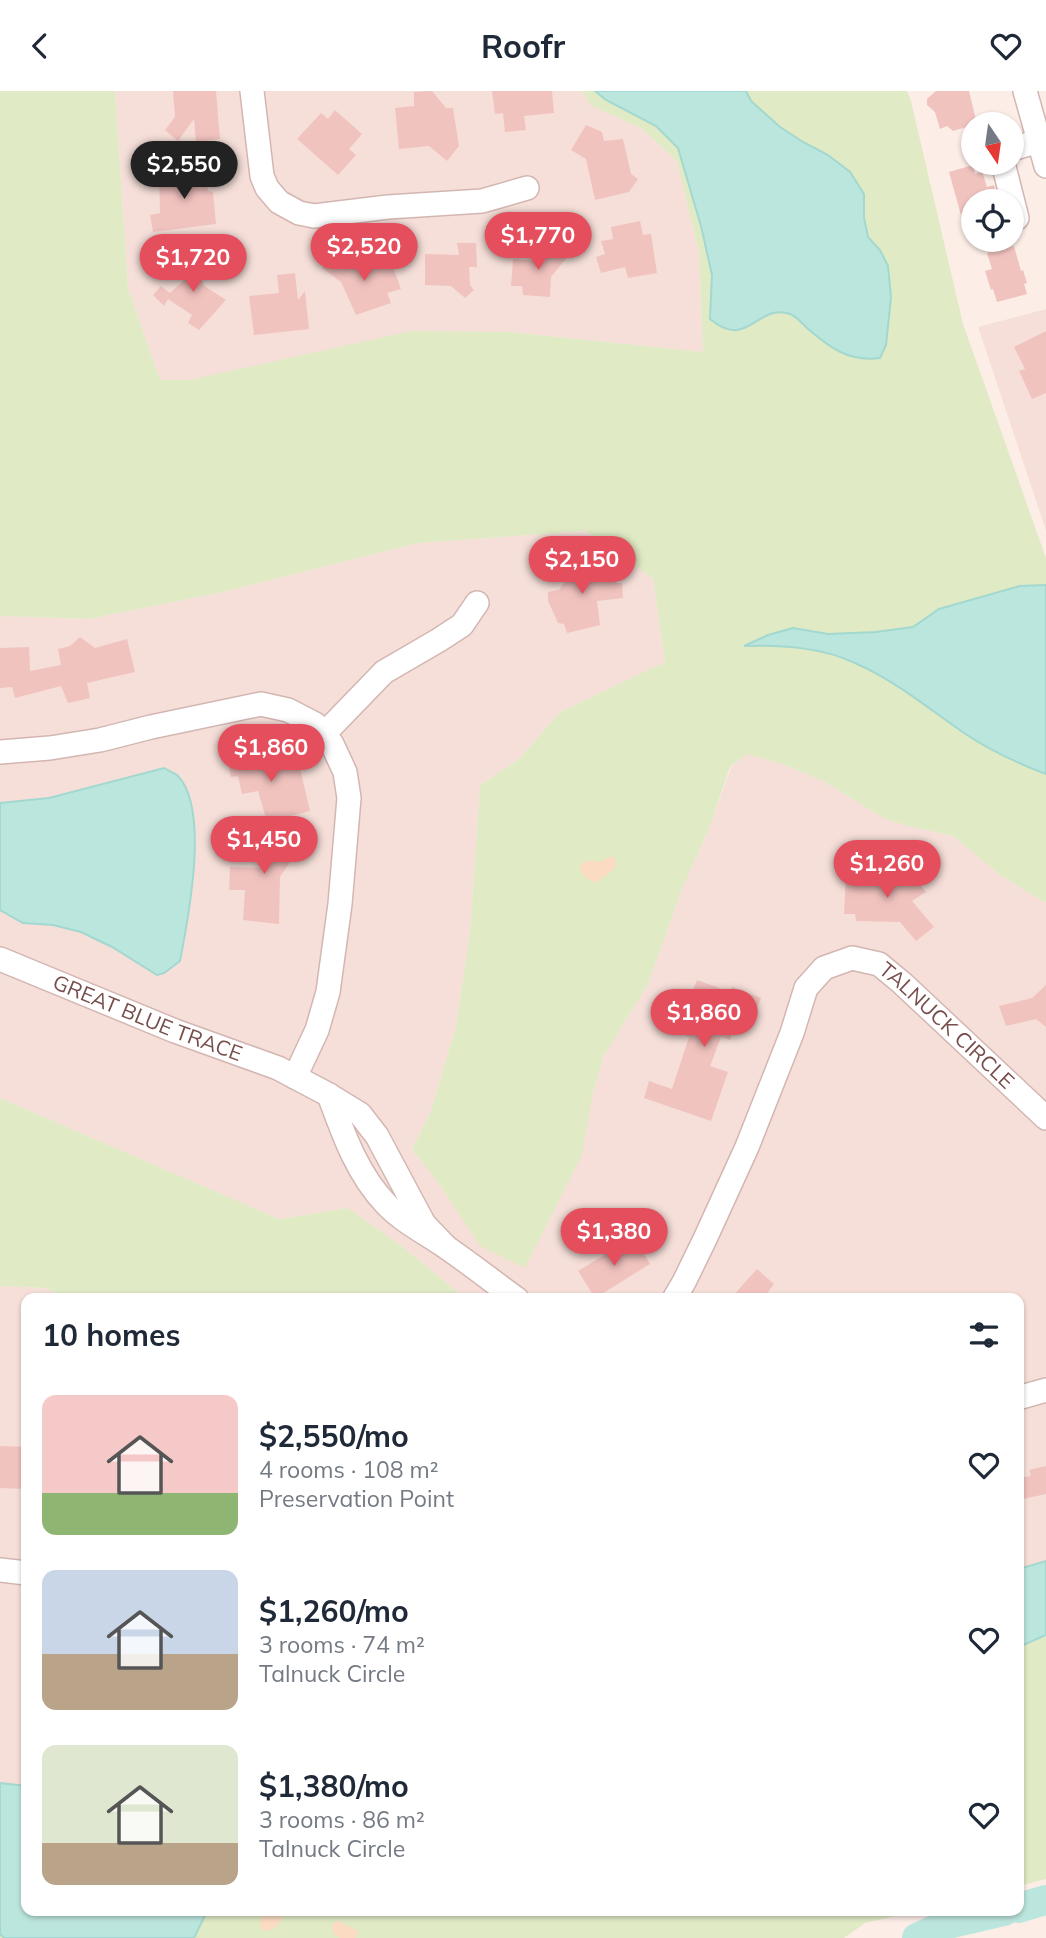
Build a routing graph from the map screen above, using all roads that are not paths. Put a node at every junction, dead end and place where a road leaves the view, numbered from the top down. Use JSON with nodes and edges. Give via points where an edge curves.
{"nodes":[{"id":1,"x":252,"y":91,"type":"edge"},
{"id":2,"x":1025,"y":91,"type":"edge"},
{"id":3,"x":1039,"y":141,"type":"junction"},
{"id":4,"x":1024,"y":145,"type":"edge"},
{"id":5,"x":1046,"y":166,"type":"edge"},
{"id":6,"x":527,"y":188,"type":"dead end"},
{"id":7,"x":477,"y":603,"type":"dead end"},
{"id":8,"x":324,"y":734,"type":"junction"},
{"id":9,"x":0,"y":752,"type":"edge"},
{"id":10,"x":0,"y":959,"type":"edge"},
{"id":11,"x":295,"y":1077,"type":"junction"},
{"id":12,"x":1046,"y":1118,"type":"edge"},
{"id":13,"x":509,"y":1293,"type":"edge"},
{"id":14,"x":678,"y":1293,"type":"edge"},
{"id":15,"x":1046,"y":1390,"type":"edge"},
{"id":16,"x":1024,"y":1396,"type":"edge"},
{"id":17,"x":0,"y":1570,"type":"edge"},
{"id":18,"x":21,"y":1572,"type":"edge"}],
"edges":[{"from":1,"to":6,"type":"street","via":[[262,176],[279,202],[299,213],[314,216],[482,201]]},
{"from":2,"to":3,"type":"street"},
{"from":3,"to":4,"type":"street"},
{"from":3,"to":5,"type":"street"},
{"from":7,"to":8,"type":"street","via":[[462,625],[384,672]]},
{"from":8,"to":9,"type":"street","via":[[288,710],[261,704],[100,740]]},
{"from":8,"to":11,"type":"street","via":[[345,772],[349,798],[328,992]]},
{"from":10,"to":11,"type":"street","name":"GREAT BLUE TRACE"},
{"from":11,"to":13,"type":"street","name":"GREAT BLUE TRACE","via":[[360,1114],[377,1136],[424,1223],[445,1246]]},
{"from":12,"to":14,"type":"street","name":"TALNUCK CIRCLE","via":[[878,964],[852,958],[824,968],[806,988],[747,1147]]},
{"from":15,"to":16,"type":"street"},
{"from":17,"to":18,"type":"street"}]}
